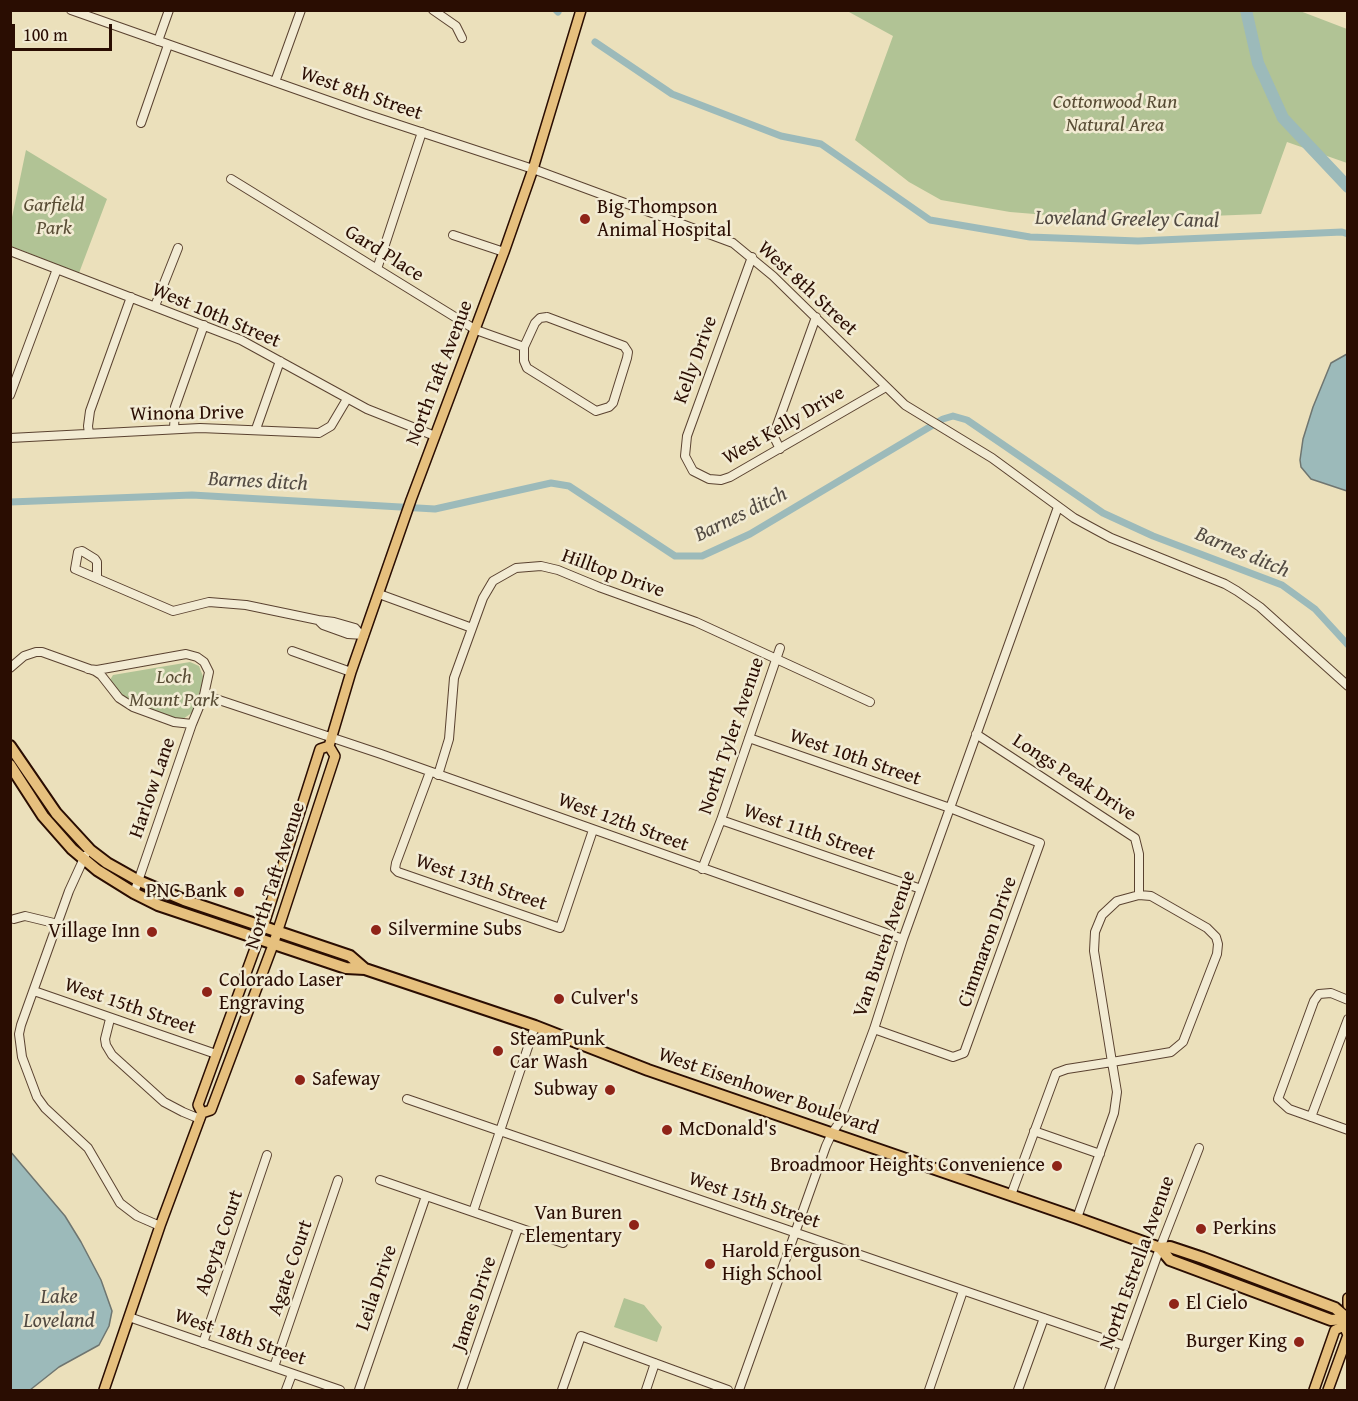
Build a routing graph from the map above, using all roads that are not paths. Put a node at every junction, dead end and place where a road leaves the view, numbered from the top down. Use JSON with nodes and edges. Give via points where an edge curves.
{"nodes":[{"id":1,"x":71,"y":10,"type":"edge"},
{"id":2,"x":169,"y":10,"type":"edge"},
{"id":3,"x":301,"y":10,"type":"edge"},
{"id":4,"x":433,"y":10,"type":"edge"},
{"id":5,"x":581,"y":10,"type":"edge"},
{"id":6,"x":462,"y":38,"type":"dead end"},
{"id":7,"x":158,"y":41,"type":"junction"},
{"id":8,"x":168,"y":45,"type":"junction"},
{"id":9,"x":275,"y":82,"type":"junction"},
{"id":10,"x":141,"y":123,"type":"dead end"},
{"id":11,"x":422,"y":132,"type":"junction"},
{"id":12,"x":533,"y":169,"type":"junction"},
{"id":13,"x":231,"y":179,"type":"dead end"},
{"id":14,"x":453,"y":235,"type":"dead end"},
{"id":15,"x":178,"y":248,"type":"dead end"},
{"id":16,"x":10,"y":251,"type":"edge"},
{"id":17,"x":504,"y":252,"type":"junction"},
{"id":18,"x":752,"y":257,"type":"junction"},
{"id":19,"x":377,"y":268,"type":"junction"},
{"id":20,"x":57,"y":269,"type":"junction"},
{"id":21,"x":131,"y":297,"type":"junction"},
{"id":22,"x":154,"y":306,"type":"junction"},
{"id":23,"x":816,"y":317,"type":"junction"},
{"id":24,"x":204,"y":325,"type":"junction"},
{"id":25,"x":476,"y":330,"type":"junction"},
{"id":26,"x":524,"y":347,"type":"junction"},
{"id":27,"x":280,"y":361,"type":"junction"},
{"id":28,"x":886,"y":387,"type":"junction"},
{"id":29,"x":10,"y":395,"type":"edge"},
{"id":30,"x":347,"y":399,"type":"junction"},
{"id":31,"x":174,"y":429,"type":"junction"},
{"id":32,"x":256,"y":429,"type":"junction"},
{"id":33,"x":89,"y":434,"type":"junction"},
{"id":34,"x":435,"y":436,"type":"junction"},
{"id":35,"x":10,"y":438,"type":"edge"},
{"id":36,"x":780,"y":449,"type":"junction"},
{"id":37,"x":696,"y":473,"type":"joint"},
{"id":38,"x":1058,"y":507,"type":"junction"},
{"id":39,"x":97,"y":578,"type":"dead end"},
{"id":40,"x":379,"y":594,"type":"junction"},
{"id":41,"x":472,"y":628,"type":"junction"},
{"id":42,"x":362,"y":635,"type":"junction"},
{"id":43,"x":780,"y":648,"type":"dead end"},
{"id":44,"x":292,"y":651,"type":"dead end"},
{"id":45,"x":776,"y":659,"type":"junction"},
{"id":46,"x":10,"y":668,"type":"edge"},
{"id":47,"x":88,"y":669,"type":"junction"},
{"id":48,"x":351,"y":672,"type":"junction"},
{"id":49,"x":1347,"y":686,"type":"edge"},
{"id":50,"x":204,"y":695,"type":"junction"},
{"id":51,"x":870,"y":702,"type":"dead end"},
{"id":52,"x":192,"y":724,"type":"junction"},
{"id":53,"x":976,"y":734,"type":"junction"},
{"id":54,"x":749,"y":738,"type":"junction"},
{"id":55,"x":331,"y":742,"type":"junction"},
{"id":56,"x":10,"y":746,"type":"edge"},
{"id":57,"x":10,"y":765,"type":"edge"},
{"id":58,"x":434,"y":773,"type":"junction"},
{"id":59,"x":950,"y":808,"type":"junction"},
{"id":60,"x":721,"y":820,"type":"junction"},
{"id":61,"x":593,"y":830,"type":"junction"},
{"id":62,"x":408,"y":832,"type":"joint"},
{"id":63,"x":86,"y":854,"type":"junction"},
{"id":64,"x":702,"y":869,"type":"junction"},
{"id":65,"x":139,"y":881,"type":"junction"},
{"id":66,"x":921,"y":888,"type":"junction"},
{"id":67,"x":134,"y":893,"type":"junction"},
{"id":68,"x":1139,"y":895,"type":"junction"},
{"id":69,"x":14,"y":919,"type":"dead end"},
{"id":70,"x":58,"y":924,"type":"junction"},
{"id":71,"x":262,"y":926,"type":"junction"},
{"id":72,"x":277,"y":931,"type":"junction"},
{"id":73,"x":257,"y":939,"type":"junction"},
{"id":74,"x":903,"y":939,"type":"junction"},
{"id":75,"x":273,"y":945,"type":"junction"},
{"id":76,"x":365,"y":969,"type":"junction"},
{"id":77,"x":34,"y":991,"type":"junction"},
{"id":78,"x":1347,"y":1000,"type":"edge"},
{"id":79,"x":110,"y":1019,"type":"junction"},
{"id":80,"x":1347,"y":1019,"type":"edge"},
{"id":81,"x":535,"y":1026,"type":"junction"},
{"id":82,"x":874,"y":1029,"type":"junction"},
{"id":83,"x":216,"y":1054,"type":"junction"},
{"id":84,"x":1112,"y":1062,"type":"junction"},
{"id":85,"x":407,"y":1099,"type":"dead end"},
{"id":86,"x":201,"y":1116,"type":"junction"},
{"id":87,"x":1311,"y":1117,"type":"junction"},
{"id":88,"x":1347,"y":1130,"type":"edge"},
{"id":89,"x":500,"y":1131,"type":"junction"},
{"id":90,"x":1034,"y":1131,"type":"junction"},
{"id":91,"x":832,"y":1133,"type":"junction"},
{"id":92,"x":1199,"y":1148,"type":"dead end"},
{"id":93,"x":1100,"y":1154,"type":"junction"},
{"id":94,"x":267,"y":1155,"type":"dead end"},
{"id":95,"x":338,"y":1180,"type":"dead end"},
{"id":96,"x":380,"y":1180,"type":"dead end"},
{"id":97,"x":1011,"y":1195,"type":"junction"},
{"id":98,"x":426,"y":1196,"type":"junction"},
{"id":99,"x":473,"y":1212,"type":"junction"},
{"id":100,"x":1077,"y":1218,"type":"junction"},
{"id":101,"x":160,"y":1226,"type":"junction"},
{"id":102,"x":518,"y":1228,"type":"junction"},
{"id":103,"x":795,"y":1233,"type":"junction"},
{"id":104,"x":563,"y":1243,"type":"dead end"},
{"id":105,"x":1160,"y":1248,"type":"junction"},
{"id":106,"x":963,"y":1291,"type":"junction"},
{"id":107,"x":1347,"y":1298,"type":"edge"},
{"id":108,"x":1347,"y":1305,"type":"edge"},
{"id":109,"x":129,"y":1317,"type":"junction"},
{"id":110,"x":1044,"y":1318,"type":"junction"},
{"id":111,"x":1346,"y":1320,"type":"edge"},
{"id":112,"x":203,"y":1342,"type":"junction"},
{"id":113,"x":1125,"y":1346,"type":"junction"},
{"id":114,"x":655,"y":1364,"type":"junction"},
{"id":115,"x":274,"y":1367,"type":"junction"},
{"id":116,"x":292,"y":1374,"type":"junction"},
{"id":117,"x":104,"y":1390,"type":"edge"},
{"id":118,"x":286,"y":1390,"type":"edge"},
{"id":119,"x":340,"y":1390,"type":"edge"},
{"id":120,"x":359,"y":1390,"type":"edge"},
{"id":121,"x":462,"y":1390,"type":"edge"},
{"id":122,"x":562,"y":1390,"type":"edge"},
{"id":123,"x":646,"y":1390,"type":"edge"},
{"id":124,"x":728,"y":1390,"type":"edge"},
{"id":125,"x":739,"y":1390,"type":"edge"},
{"id":126,"x":929,"y":1390,"type":"edge"},
{"id":127,"x":1018,"y":1390,"type":"edge"},
{"id":128,"x":1109,"y":1390,"type":"edge"},
{"id":129,"x":1314,"y":1390,"type":"edge"},
{"id":130,"x":1328,"y":1390,"type":"edge"}],
"edges":[{"from":1,"to":7,"type":"street","name":"West 8th Street"},
{"from":2,"to":7,"type":"street"},
{"from":3,"to":9,"type":"street"},
{"from":4,"to":6,"type":"street","via":[[456,26]]},
{"from":5,"to":12,"type":"main road","name":"North Taft Avenue"},
{"from":7,"to":8,"type":"street","name":"West 8th Street"},
{"from":8,"to":9,"type":"street","name":"West 8th Street"},
{"from":8,"to":10,"type":"street"},
{"from":9,"to":11,"type":"street","name":"West 8th Street"},
{"from":11,"to":12,"type":"street","name":"West 8th Street"},
{"from":11,"to":19,"type":"street"},
{"from":12,"to":17,"type":"main road","name":"North Taft Avenue"},
{"from":12,"to":18,"type":"street","name":"West 8th Street","via":[[726,241]]},
{"from":13,"to":19,"type":"street","name":"Gard Place"},
{"from":14,"to":17,"type":"street"},
{"from":15,"to":22,"type":"street"},
{"from":16,"to":20,"type":"street","name":"West 10th Street"},
{"from":17,"to":25,"type":"main road","name":"North Taft Avenue"},
{"from":18,"to":23,"type":"street","name":"West 8th Street"},
{"from":18,"to":37,"type":"street","name":"Kelly Drive","via":[[687,436],[685,456]]},
{"from":19,"to":25,"type":"street","name":"Gard Place"},
{"from":20,"to":21,"type":"street","name":"West 10th Street"},
{"from":20,"to":29,"type":"street"},
{"from":21,"to":22,"type":"street","name":"West 10th Street"},
{"from":21,"to":33,"type":"street","via":[[90,411]]},
{"from":22,"to":24,"type":"street","name":"West 10th Street"},
{"from":23,"to":28,"type":"street","name":"West 8th Street"},
{"from":23,"to":36,"type":"street","via":[[775,431]]},
{"from":24,"to":27,"type":"street","name":"West 10th Street"},
{"from":24,"to":31,"type":"street","via":[[175,407]]},
{"from":25,"to":26,"type":"street","name":"Gard Place"},
{"from":25,"to":34,"type":"main road","name":"North Taft Avenue"},
{"from":26,"to":26,"type":"street","via":[[535,323],[547,317],[624,346],[627,358],[613,402],[596,411],[527,368]]},
{"from":27,"to":30,"type":"street","name":"West 10th Street"},
{"from":27,"to":32,"type":"street"},
{"from":28,"to":36,"type":"street","name":"West Kelly Drive"},
{"from":28,"to":38,"type":"street","name":"West 8th Street","via":[[905,405],[992,458]]},
{"from":30,"to":32,"type":"street","name":"Winona Drive","via":[[323,432]]},
{"from":30,"to":34,"type":"street","name":"West 10th Street"},
{"from":31,"to":32,"type":"street","name":"Winona Drive"},
{"from":31,"to":33,"type":"street","name":"Winona Drive"},
{"from":33,"to":35,"type":"street","name":"Winona Drive"},
{"from":34,"to":40,"type":"main road","name":"North Taft Avenue"},
{"from":36,"to":37,"type":"street","name":"West Kelly Drive","via":[[726,479],[709,479]]},
{"from":38,"to":49,"type":"street","name":"West 8th Street","via":[[1111,538],[1237,591]]},
{"from":38,"to":53,"type":"street","name":"Van Buren Avenue"},
{"from":39,"to":42,"type":"street","via":[[173,611],[209,602],[246,605],[334,622],[355,628]]},
{"from":40,"to":41,"type":"street"},
{"from":40,"to":42,"type":"main road","name":"North Taft Avenue"},
{"from":41,"to":45,"type":"street","name":"Hilltop Drive","via":[[493,581],[516,568],[541,566],[696,622]]},
{"from":41,"to":58,"type":"street","name":"Hilltop Drive","via":[[454,678],[449,739]]},
{"from":42,"to":48,"type":"main road","name":"North Taft Avenue"},
{"from":43,"to":45,"type":"street","name":"North Tyler Avenue"},
{"from":44,"to":48,"type":"street"},
{"from":45,"to":51,"type":"street","name":"Hilltop Drive"},
{"from":45,"to":54,"type":"street","name":"North Tyler Avenue"},
{"from":46,"to":47,"type":"street","via":[[36,652]]},
{"from":47,"to":50,"type":"street","name":"Harlow Lane","via":[[192,655],[208,668]]},
{"from":47,"to":52,"type":"street","via":[[100,675],[124,702],[174,722]]},
{"from":48,"to":55,"type":"main road","name":"North Taft Avenue"},
{"from":50,"to":52,"type":"street","name":"Harlow Lane"},
{"from":50,"to":55,"type":"street","name":"West 12th Street"},
{"from":52,"to":65,"type":"street","name":"Harlow Lane"},
{"from":53,"to":59,"type":"street","name":"Van Buren Avenue"},
{"from":53,"to":68,"type":"street","name":"Longs Peak Drive","via":[[1135,838]]},
{"from":54,"to":59,"type":"street","name":"West 10th Street"},
{"from":54,"to":60,"type":"street","name":"North Tyler Avenue"},
{"from":55,"to":58,"type":"street","name":"West 12th Street"},
{"from":55,"to":71,"type":"main road","name":"North Taft Avenue","via":[[320,749]]},
{"from":55,"to":72,"type":"main road","name":"North Taft Avenue","via":[[334,756]]},
{"from":56,"to":63,"type":"highway","name":"West Eisenhower Boulevard"},
{"from":57,"to":63,"type":"highway","name":"West Eisenhower Boulevard","via":[[43,816]]},
{"from":58,"to":61,"type":"street","name":"West 12th Street"},
{"from":58,"to":62,"type":"street","name":"Hilltop Drive"},
{"from":59,"to":66,"type":"street","name":"Van Buren Avenue"},
{"from":59,"to":82,"type":"street","name":"Cimmaron Drive","via":[[1038,840],[1040,846],[964,1053],[953,1057]]},
{"from":60,"to":64,"type":"street","name":"North Tyler Avenue"},
{"from":60,"to":66,"type":"street","name":"West 11th Street"},
{"from":61,"to":62,"type":"street","name":"West 13th Street","via":[[560,928],[398,872],[396,863]]},
{"from":61,"to":64,"type":"street","name":"West 12th Street"},
{"from":63,"to":65,"type":"highway","name":"West Eisenhower Boulevard"},
{"from":63,"to":67,"type":"highway","name":"West Eisenhower Boulevard","via":[[97,870]]},
{"from":63,"to":70,"type":"street"},
{"from":64,"to":74,"type":"street","name":"West 12th Street"},
{"from":65,"to":67,"type":"street","name":"Harlow Lane"},
{"from":65,"to":71,"type":"highway","name":"West Eisenhower Boulevard"},
{"from":66,"to":74,"type":"street","name":"Van Buren Avenue"},
{"from":67,"to":73,"type":"highway","name":"West Eisenhower Boulevard"},
{"from":68,"to":84,"type":"street","via":[[1118,901],[1102,915],[1095,932],[1094,951]]},
{"from":68,"to":84,"type":"street","via":[[1162,901],[1207,928],[1216,937],[1217,954],[1183,1042],[1176,1050]]},
{"from":69,"to":70,"type":"street","via":[[25,916]]},
{"from":70,"to":77,"type":"street"},
{"from":71,"to":72,"type":"highway","name":"West Eisenhower Boulevard"},
{"from":71,"to":73,"type":"main road","name":"North Taft Avenue"},
{"from":72,"to":75,"type":"main road","name":"North Taft Avenue"},
{"from":72,"to":76,"type":"highway","name":"West Eisenhower Boulevard","via":[[350,956]]},
{"from":73,"to":75,"type":"highway","name":"West Eisenhower Boulevard"},
{"from":73,"to":83,"type":"main road","name":"North Taft Avenue"},
{"from":74,"to":82,"type":"street","name":"Van Buren Avenue"},
{"from":75,"to":76,"type":"highway","name":"West Eisenhower Boulevard","via":[[346,968]]},
{"from":75,"to":86,"type":"main road","name":"North Taft Avenue","via":[[211,1110]]},
{"from":76,"to":81,"type":"highway","name":"West Eisenhower Boulevard"},
{"from":77,"to":79,"type":"street","name":"West 15th Street"},
{"from":77,"to":101,"type":"street","via":[[19,1034],[22,1058],[36,1097],[88,1148],[124,1208]]},
{"from":78,"to":87,"type":"street","via":[[1331,993],[1319,994],[1279,1093],[1282,1105]]},
{"from":79,"to":83,"type":"street","name":"West 15th Street"},
{"from":79,"to":86,"type":"street","via":[[105,1039],[112,1055],[164,1102],[183,1113]]},
{"from":80,"to":87,"type":"street"},
{"from":81,"to":89,"type":"street"},
{"from":81,"to":91,"type":"highway","name":"West Eisenhower Boulevard","via":[[648,1070]]},
{"from":82,"to":91,"type":"street","name":"Van Buren Avenue"},
{"from":83,"to":86,"type":"main road","name":"North Taft Avenue","via":[[198,1105]]},
{"from":84,"to":90,"type":"street","via":[[1056,1073]]},
{"from":84,"to":93,"type":"street","via":[[1117,1092]]},
{"from":85,"to":89,"type":"street","name":"West 15th Street"},
{"from":86,"to":101,"type":"main road","name":"North Taft Avenue"},
{"from":87,"to":88,"type":"street"},
{"from":89,"to":99,"type":"street"},
{"from":89,"to":103,"type":"street","name":"West 15th Street"},
{"from":90,"to":93,"type":"street"},
{"from":90,"to":97,"type":"street"},
{"from":91,"to":97,"type":"highway","name":"West Eisenhower Boulevard"},
{"from":91,"to":103,"type":"street","name":"Van Buren Avenue"},
{"from":92,"to":105,"type":"street","name":"North Estrella Avenue"},
{"from":93,"to":100,"type":"street"},
{"from":94,"to":112,"type":"street","name":"Abeyta Court"},
{"from":95,"to":115,"type":"street","name":"Agate Court"},
{"from":96,"to":98,"type":"street"},
{"from":97,"to":100,"type":"highway","name":"West Eisenhower Boulevard"},
{"from":98,"to":99,"type":"street"},
{"from":98,"to":120,"type":"street","name":"Leila Drive"},
{"from":99,"to":102,"type":"street"},
{"from":100,"to":105,"type":"highway","name":"West Eisenhower Boulevard"},
{"from":101,"to":109,"type":"main road","name":"North Taft Avenue"},
{"from":102,"to":104,"type":"street"},
{"from":102,"to":121,"type":"street","name":"James Drive"},
{"from":103,"to":106,"type":"street","name":"West 15th Street"},
{"from":103,"to":125,"type":"street","name":"Van Buren Avenue"},
{"from":105,"to":111,"type":"highway","name":"West Eisenhower Boulevard","via":[[1170,1260],[1331,1320]]},
{"from":105,"to":113,"type":"street","name":"North Estrella Avenue"},
{"from":106,"to":110,"type":"street","name":"West 15th Street"},
{"from":106,"to":126,"type":"street"},
{"from":107,"to":108,"type":"main road"},
{"from":109,"to":112,"type":"street","name":"West 18th Street"},
{"from":109,"to":117,"type":"main road","name":"North Taft Avenue"},
{"from":110,"to":113,"type":"street","name":"West 15th Street"},
{"from":110,"to":127,"type":"street"},
{"from":111,"to":129,"type":"main road","via":[[1335,1330]]},
{"from":111,"to":130,"type":"main road","via":[[1347,1335]]},
{"from":112,"to":115,"type":"street","name":"West 18th Street"},
{"from":113,"to":128,"type":"street","name":"North Estrella Avenue"},
{"from":114,"to":122,"type":"street","via":[[581,1336]]},
{"from":114,"to":123,"type":"street"},
{"from":114,"to":124,"type":"street"},
{"from":115,"to":116,"type":"street","name":"West 18th Street"},
{"from":116,"to":118,"type":"street"},
{"from":116,"to":119,"type":"street","name":"West 18th Street"}]}
